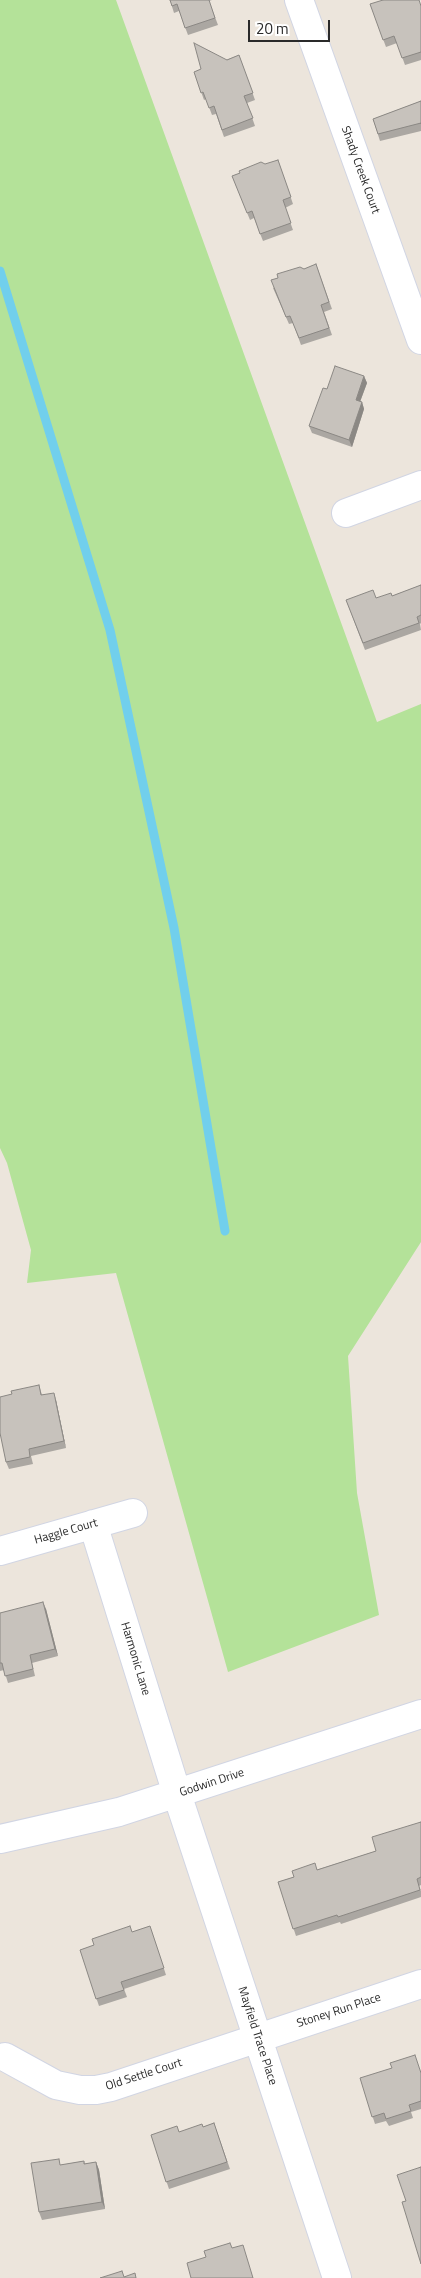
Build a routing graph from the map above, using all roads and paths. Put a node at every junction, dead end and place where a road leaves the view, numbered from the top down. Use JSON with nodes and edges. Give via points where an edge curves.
{"nodes":[{"id":1,"x":300,"y":0,"type":"edge"},
{"id":2,"x":421,"y":340,"type":"edge"},
{"id":3,"x":421,"y":485,"type":"edge"},
{"id":4,"x":346,"y":512,"type":"dead end"},
{"id":5,"x":133,"y":1513,"type":"dead end"},
{"id":6,"x":93,"y":1524,"type":"junction"},
{"id":7,"x":0,"y":1551,"type":"edge"},
{"id":8,"x":421,"y":1714,"type":"edge"},
{"id":9,"x":177,"y":1794,"type":"junction"},
{"id":10,"x":0,"y":1839,"type":"edge"},
{"id":11,"x":421,"y":1984,"type":"edge"},
{"id":12,"x":258,"y":2038,"type":"junction"},
{"id":13,"x":5,"y":2057,"type":"dead end"},
{"id":14,"x":337,"y":2278,"type":"edge"}],
"edges":[{"from":1,"to":2,"type":"street","name":"Shady Creek Court"},
{"from":3,"to":4,"type":"street"},
{"from":5,"to":6,"type":"street","name":"Haggle Court"},
{"from":6,"to":7,"type":"street","name":"Haggle Court"},
{"from":6,"to":9,"type":"street","name":"Harmonic Lane"},
{"from":8,"to":9,"type":"street","name":"Godwin Drive"},
{"from":9,"to":10,"type":"street","name":"Godwin Drive","via":[[119,1812]]},
{"from":9,"to":12,"type":"street","name":"Mayfield Trace Place"},
{"from":11,"to":12,"type":"street","name":"Stoney Run Place"},
{"from":12,"to":13,"type":"street","name":"Old Settle Court","via":[[96,2090],[56,2085]]},
{"from":12,"to":14,"type":"street","name":"Mayfield Trace Place"}]}
